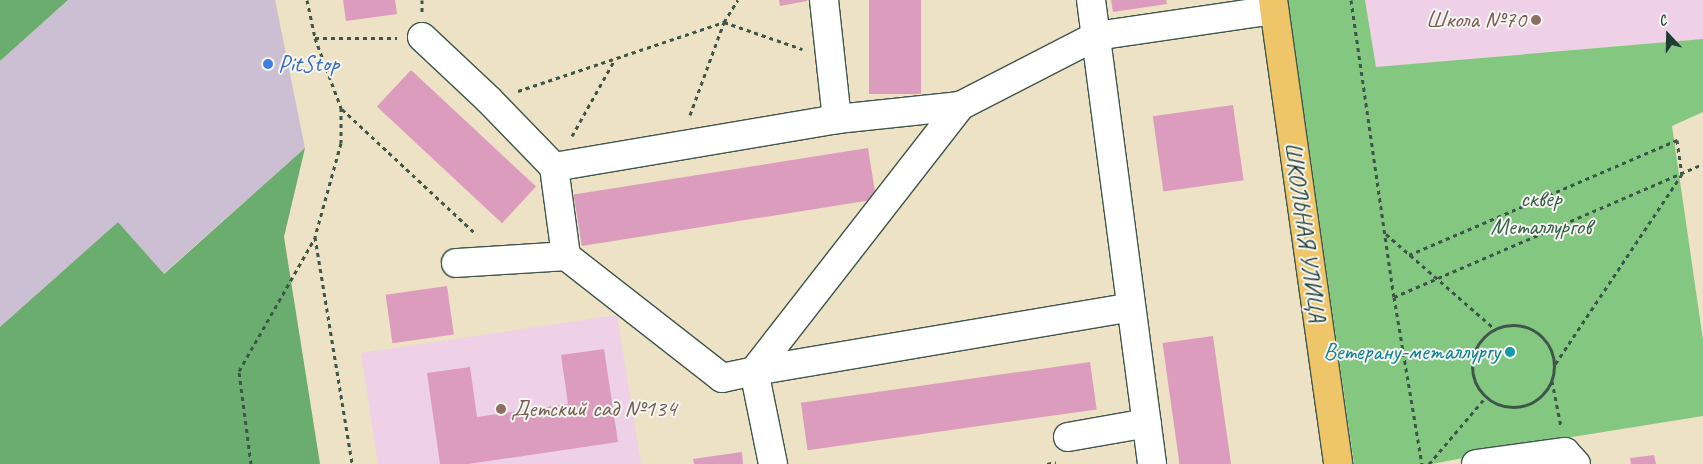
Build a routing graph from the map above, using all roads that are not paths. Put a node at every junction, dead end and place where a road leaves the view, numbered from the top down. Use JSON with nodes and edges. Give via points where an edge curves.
{"nodes":[{"id":1,"x":824,"y":0,"type":"edge"},
{"id":2,"x":1091,"y":0,"type":"edge"},
{"id":3,"x":1273,"y":5,"type":"edge"},
{"id":4,"x":1096,"y":36,"type":"junction"},
{"id":5,"x":422,"y":37,"type":"road end"},
{"id":6,"x":960,"y":106,"type":"junction"},
{"id":7,"x":837,"y":119,"type":"junction"},
{"id":8,"x":554,"y":168,"type":"junction"},
{"id":9,"x":566,"y":256,"type":"junction"},
{"id":10,"x":456,"y":263,"type":"dead end"},
{"id":11,"x":1131,"y":307,"type":"junction"},
{"id":12,"x":754,"y":371,"type":"junction"},
{"id":13,"x":1147,"y":423,"type":"junction"},
{"id":14,"x":1068,"y":437,"type":"dead end"},
{"id":15,"x":1571,"y":458,"type":"edge"},
{"id":16,"x":772,"y":464,"type":"edge"},
{"id":17,"x":1152,"y":464,"type":"edge"},
{"id":18,"x":1338,"y":464,"type":"edge"},
{"id":19,"x":1476,"y":464,"type":"edge"}],
"edges":[{"from":1,"to":7,"type":"lane"},
{"from":2,"to":4,"type":"lane"},
{"from":3,"to":4,"type":"lane"},
{"from":3,"to":18,"type":"main road","name":"ШКОЛЬНАЯ УЛИЦА"},
{"from":4,"to":6,"type":"lane"},
{"from":4,"to":11,"type":"lane"},
{"from":5,"to":8,"type":"lane"},
{"from":6,"to":7,"type":"lane"},
{"from":6,"to":12,"type":"lane"},
{"from":7,"to":8,"type":"lane"},
{"from":8,"to":9,"type":"lane"},
{"from":9,"to":10,"type":"lane"},
{"from":9,"to":12,"type":"lane","via":[[722,378]]},
{"from":11,"to":12,"type":"lane"},
{"from":11,"to":13,"type":"lane"},
{"from":12,"to":16,"type":"lane"},
{"from":13,"to":14,"type":"lane"},
{"from":13,"to":17,"type":"lane"},
{"from":15,"to":19,"type":"lane"}]}
